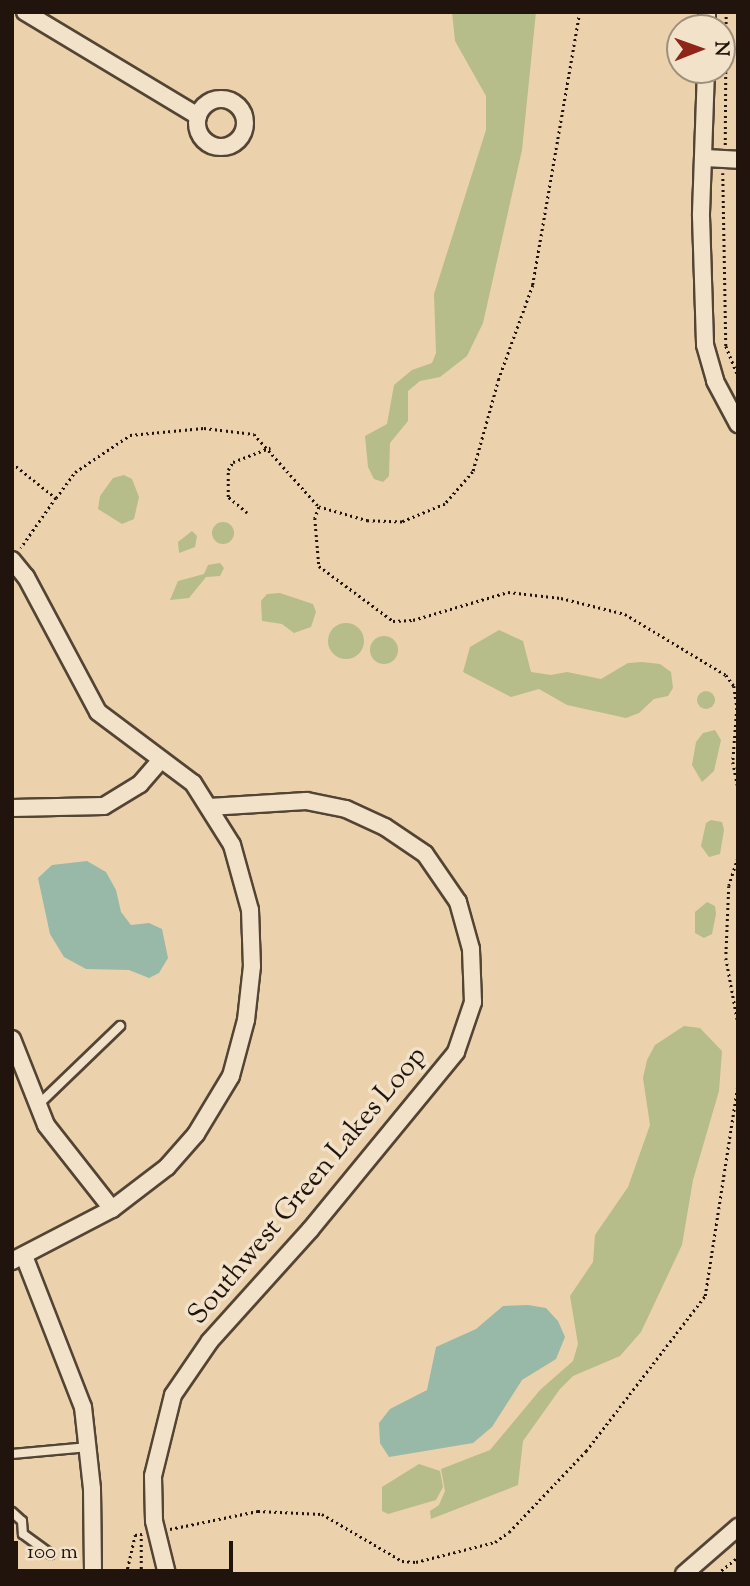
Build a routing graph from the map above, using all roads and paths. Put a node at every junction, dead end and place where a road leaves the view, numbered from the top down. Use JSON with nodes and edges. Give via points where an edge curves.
{"nodes":[{"id":1,"x":25,"y":12,"type":"edge"},
{"id":2,"x":580,"y":12,"type":"edge"},
{"id":3,"x":726,"y":12,"type":"edge"},
{"id":4,"x":706,"y":84,"type":"edge"},
{"id":5,"x":198,"y":117,"type":"dead end"},
{"id":6,"x":705,"y":158,"type":"junction"},
{"id":7,"x":731,"y":160,"type":"edge"},
{"id":8,"x":738,"y":376,"type":"edge"},
{"id":9,"x":738,"y":424,"type":"edge"},
{"id":10,"x":270,"y":448,"type":"junction"},
{"id":11,"x":12,"y":463,"type":"edge"},
{"id":12,"x":57,"y":498,"type":"junction"},
{"id":13,"x":319,"y":507,"type":"junction"},
{"id":14,"x":247,"y":513,"type":"dead end"},
{"id":15,"x":12,"y":554,"type":"edge"},
{"id":16,"x":12,"y":560,"type":"edge"},
{"id":17,"x":161,"y":760,"type":"junction"},
{"id":18,"x":738,"y":787,"type":"edge"},
{"id":19,"x":209,"y":807,"type":"junction"},
{"id":20,"x":12,"y":808,"type":"edge"},
{"id":21,"x":738,"y":859,"type":"edge"},
{"id":22,"x":738,"y":1023,"type":"edge"},
{"id":23,"x":120,"y":1026,"type":"dead end"},
{"id":24,"x":12,"y":1040,"type":"edge"},
{"id":25,"x":738,"y":1084,"type":"edge"},
{"id":26,"x":38,"y":1105,"type":"junction"},
{"id":27,"x":112,"y":1209,"type":"junction"},
{"id":28,"x":18,"y":1258,"type":"edge"},
{"id":29,"x":89,"y":1447,"type":"junction"},
{"id":30,"x":12,"y":1454,"type":"edge"},
{"id":31,"x":12,"y":1512,"type":"edge"},
{"id":32,"x":738,"y":1527,"type":"edge"},
{"id":33,"x":149,"y":1533,"type":"junction"},
{"id":34,"x":51,"y":1554,"type":"dead end"},
{"id":35,"x":738,"y":1557,"type":"edge"},
{"id":36,"x":93,"y":1574,"type":"edge"},
{"id":37,"x":126,"y":1574,"type":"edge"},
{"id":38,"x":141,"y":1574,"type":"edge"},
{"id":39,"x":167,"y":1574,"type":"edge"},
{"id":40,"x":684,"y":1574,"type":"edge"},
{"id":41,"x":717,"y":1574,"type":"edge"}],
"edges":[{"from":1,"to":5,"type":"street"},
{"from":2,"to":13,"type":"path","via":[[533,285],[499,379],[473,472],[445,505],[402,522],[368,521]]},
{"from":3,"to":7,"type":"path"},
{"from":4,"to":6,"type":"street"},
{"from":6,"to":7,"type":"street"},
{"from":6,"to":9,"type":"street","via":[[701,216],[705,345],[715,381]]},
{"from":7,"to":8,"type":"path","via":[[721,260],[726,346]]},
{"from":10,"to":12,"type":"path","via":[[254,434],[204,428],[130,435],[75,472]]},
{"from":10,"to":13,"type":"path"},
{"from":10,"to":14,"type":"path","via":[[233,462],[228,470],[228,497]]},
{"from":11,"to":12,"type":"path"},
{"from":12,"to":15,"type":"path","via":[[28,542]]},
{"from":13,"to":18,"type":"path","via":[[315,518],[319,566],[384,617],[402,622],[508,592],[539,594],[625,614],[726,675],[734,687],[737,708],[733,762]]},
{"from":16,"to":17,"type":"street","via":[[26,577],[98,712]]},
{"from":17,"to":19,"type":"street","via":[[193,783]]},
{"from":17,"to":20,"type":"street","via":[[140,783],[104,806]]},
{"from":19,"to":27,"type":"street","via":[[232,845],[250,910],[252,966],[246,1020],[231,1076],[196,1134],[167,1167]]},
{"from":19,"to":33,"type":"street","name":"Southwest Green Lakes Loop","via":[[306,801],[346,809],[385,827],[425,854],[458,902],[471,949],[473,1002],[456,1052],[310,1230],[211,1341],[173,1395],[153,1476]]},
{"from":21,"to":22,"type":"path","via":[[729,886],[726,948]]},
{"from":23,"to":26,"type":"lane"},
{"from":24,"to":26,"type":"street"},
{"from":25,"to":33,"type":"path","via":[[705,1296],[586,1451],[495,1542],[416,1562],[402,1561],[322,1514],[258,1511]]},
{"from":26,"to":27,"type":"street","via":[[61,1148]]},
{"from":27,"to":28,"type":"street"},
{"from":28,"to":29,"type":"street","via":[[69,1365],[83,1407]]},
{"from":29,"to":30,"type":"lane"},
{"from":29,"to":36,"type":"street"},
{"from":31,"to":34,"type":"lane","via":[[22,1521],[23,1534]]},
{"from":32,"to":40,"type":"street"},
{"from":33,"to":37,"type":"path","via":[[135,1535]]},
{"from":33,"to":38,"type":"path"},
{"from":33,"to":39,"type":"street","name":"Southwest Green Lakes Loop"},
{"from":35,"to":41,"type":"path"}]}
